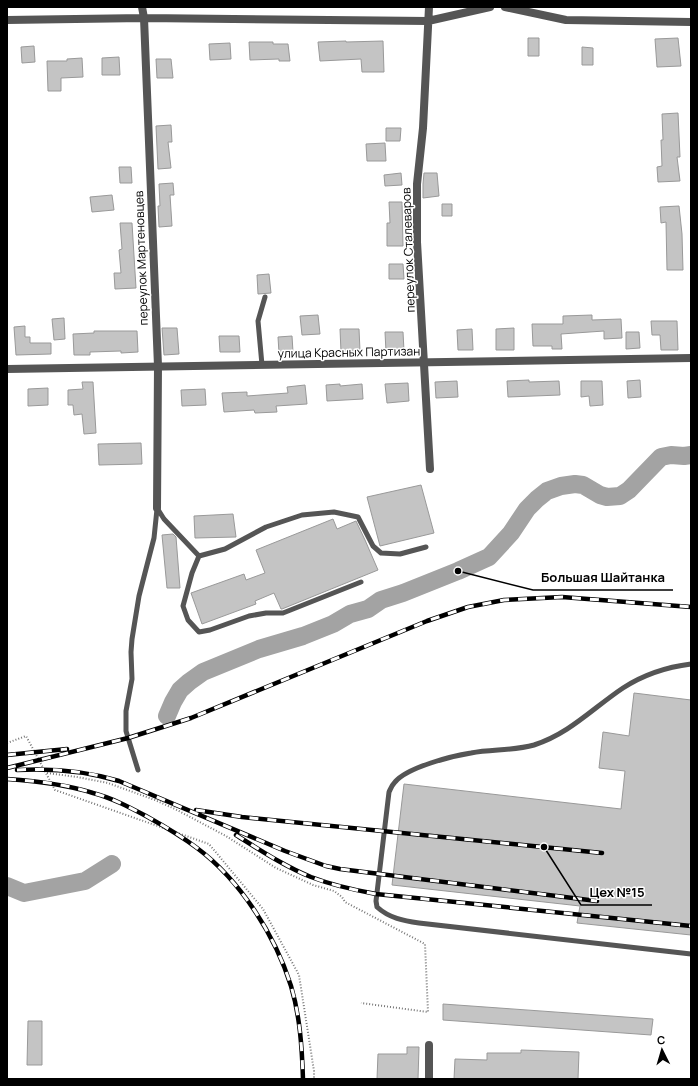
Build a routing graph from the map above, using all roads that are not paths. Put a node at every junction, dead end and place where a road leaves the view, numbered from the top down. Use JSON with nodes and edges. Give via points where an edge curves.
{"nodes":[{"id":1,"x":142,"y":7,"type":"edge"},
{"id":2,"x":429,"y":7,"type":"edge"},
{"id":3,"x":490,"y":7,"type":"edge"},
{"id":4,"x":505,"y":7,"type":"edge"},
{"id":5,"x":144,"y":18,"type":"junction"},
{"id":6,"x":7,"y":20,"type":"edge"},
{"id":7,"x":428,"y":22,"type":"junction"},
{"id":8,"x":691,"y":22,"type":"edge"},
{"id":9,"x":265,"y":297,"type":"dead end"},
{"id":10,"x":691,"y":358,"type":"edge"},
{"id":11,"x":425,"y":363,"type":"junction"},
{"id":12,"x":262,"y":365,"type":"junction"},
{"id":13,"x":158,"y":366,"type":"junction"},
{"id":14,"x":7,"y":369,"type":"edge"},
{"id":15,"x":430,"y":469,"type":"dead end"},
{"id":16,"x":157,"y":508,"type":"junction"},
{"id":17,"x":426,"y":547,"type":"dead end"},
{"id":18,"x":199,"y":556,"type":"junction"},
{"id":19,"x":361,"y":582,"type":"dead end"},
{"id":20,"x":691,"y":664,"type":"edge"},
{"id":21,"x":138,"y":770,"type":"dead end"},
{"id":22,"x":691,"y":954,"type":"edge"},
{"id":23,"x":429,"y":1045,"type":"dead end"},
{"id":24,"x":429,"y":1079,"type":"edge"}],
"edges":[{"from":1,"to":5,"type":"street","name":"переулок Мартеновцев"},
{"from":2,"to":7,"type":"street","name":"переулок Сталеваров"},
{"from":3,"to":7,"type":"street"},
{"from":4,"to":8,"type":"street","via":[[566,20]]},
{"from":5,"to":6,"type":"street"},
{"from":5,"to":7,"type":"street"},
{"from":5,"to":13,"type":"street","name":"переулок Мартеновцев"},
{"from":7,"to":11,"type":"street","name":"переулок Сталеваров","via":[[417,192],[417,242]]},
{"from":9,"to":12,"type":"lane","via":[[258,321]]},
{"from":10,"to":11,"type":"street","name":"улица Красных Партизан"},
{"from":11,"to":12,"type":"street","name":"улица Красных Партизан"},
{"from":11,"to":15,"type":"street","name":"переулок Сталеваров"},
{"from":12,"to":13,"type":"street","name":"улица Красных Партизан"},
{"from":13,"to":14,"type":"street","name":"улица Красных Партизан"},
{"from":13,"to":16,"type":"street","name":"переулок Мартеновцев"},
{"from":16,"to":18,"type":"lane"},
{"from":16,"to":21,"type":"lane","via":[[154,538],[132,639],[132,679],[126,710],[126,731]]},
{"from":17,"to":18,"type":"lane","via":[[400,554],[381,553],[374,546],[358,517],[334,512],[302,515],[266,527],[225,549]]},
{"from":18,"to":19,"type":"lane","via":[[183,606],[188,620],[198,632],[249,616],[283,613]]},
{"from":20,"to":22,"type":"lane","via":[[637,680],[569,729],[544,742],[519,749],[454,756],[412,770],[401,777],[389,792],[376,901],[377,907],[389,915],[419,924]]},
{"from":23,"to":24,"type":"street"}]}
